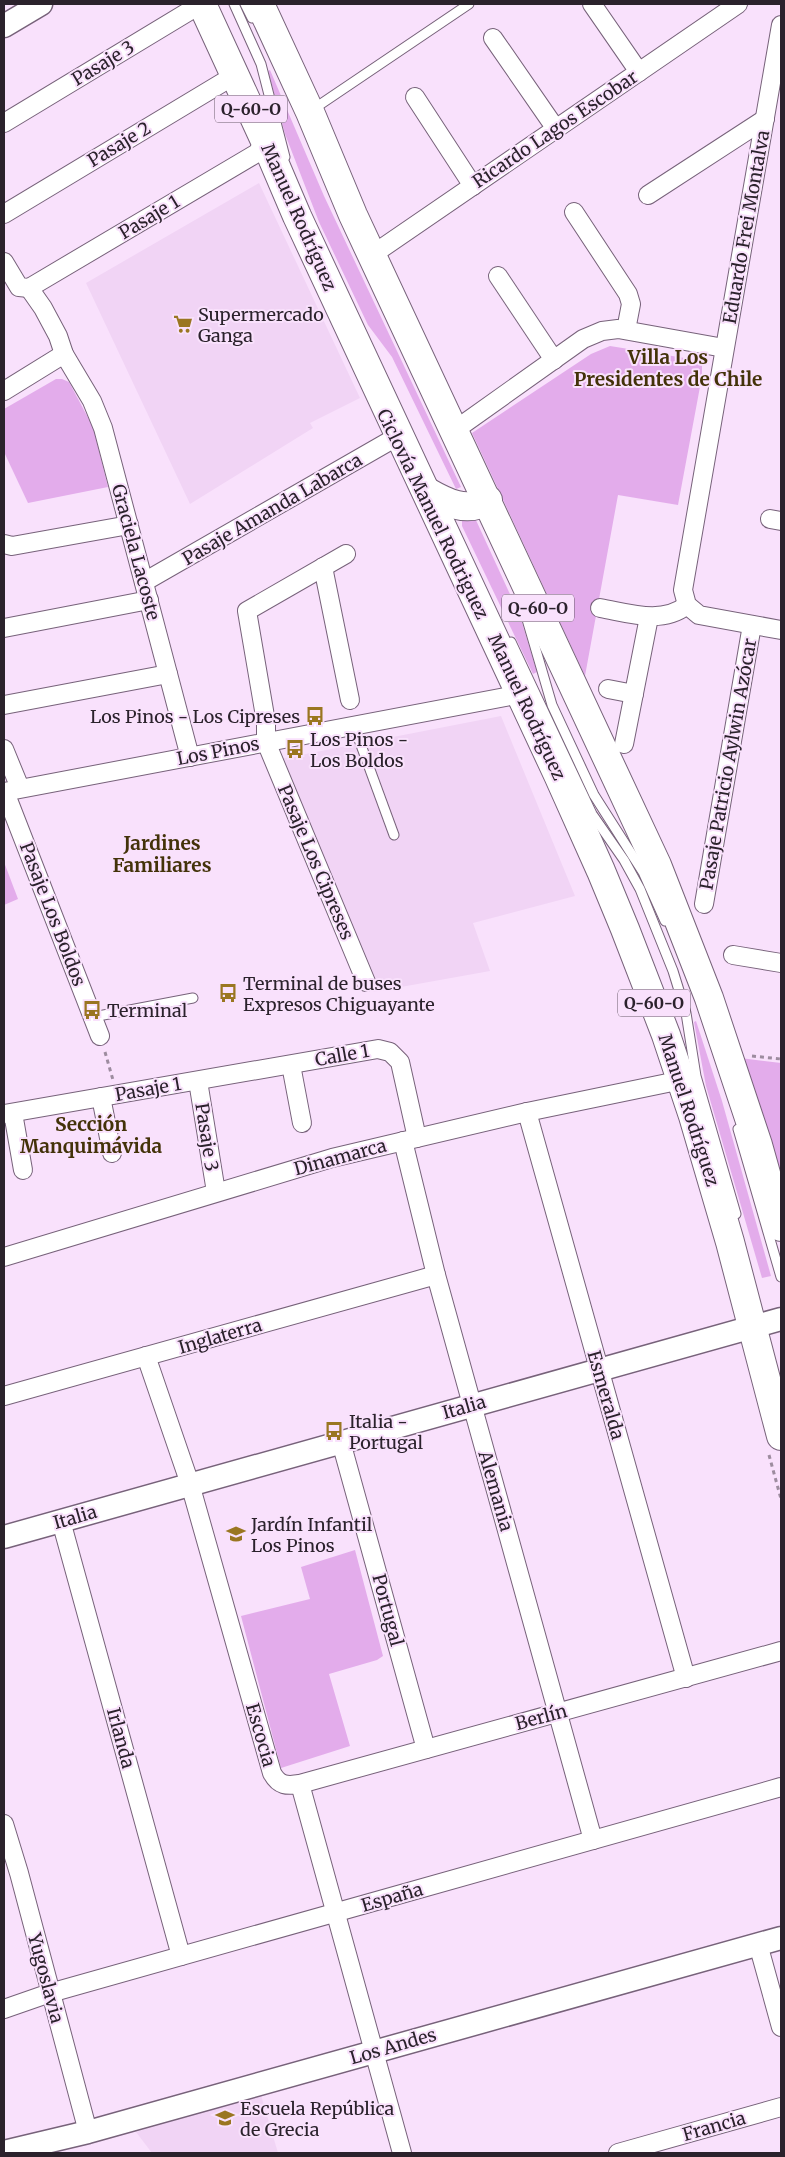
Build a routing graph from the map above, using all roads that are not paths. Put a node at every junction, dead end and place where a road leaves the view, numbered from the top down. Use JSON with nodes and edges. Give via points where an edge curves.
{"nodes":[{"id":1,"x":41,"y":4,"type":"edge"},
{"id":2,"x":202,"y":4,"type":"edge"},
{"id":3,"x":234,"y":4,"type":"edge"},
{"id":4,"x":245,"y":4,"type":"edge"},
{"id":5,"x":469,"y":4,"type":"edge"},
{"id":6,"x":592,"y":4,"type":"edge"},
{"id":7,"x":738,"y":4,"type":"edge"},
{"id":8,"x":718,"y":9,"type":"edge"},
{"id":9,"x":258,"y":14,"type":"edge"},
{"id":10,"x":781,"y":25,"type":"edge"},
{"id":11,"x":4,"y":26,"type":"edge"},
{"id":12,"x":493,"y":38,"type":"dead end"},
{"id":13,"x":639,"y":72,"type":"junction"},
{"id":14,"x":235,"y":75,"type":"junction"},
{"id":15,"x":414,"y":97,"type":"dead end"},
{"id":16,"x":310,"y":112,"type":"junction"},
{"id":17,"x":765,"y":119,"type":"junction"},
{"id":18,"x":4,"y":122,"type":"edge"},
{"id":19,"x":556,"y":129,"type":"junction"},
{"id":20,"x":265,"y":141,"type":"junction"},
{"id":21,"x":287,"y":164,"type":"dead end"},
{"id":22,"x":291,"y":179,"type":"dead end"},
{"id":23,"x":473,"y":186,"type":"junction"},
{"id":24,"x":648,"y":195,"type":"dead end"},
{"id":25,"x":574,"y":212,"type":"dead end"},
{"id":26,"x":4,"y":214,"type":"edge"},
{"id":27,"x":297,"y":216,"type":"junction"},
{"id":28,"x":372,"y":255,"type":"junction"},
{"id":29,"x":4,"y":262,"type":"edge"},
{"id":30,"x":498,"y":276,"type":"dead end"},
{"id":31,"x":29,"y":288,"type":"junction"},
{"id":32,"x":626,"y":330,"type":"junction"},
{"id":33,"x":724,"y":348,"type":"junction"},
{"id":34,"x":64,"y":354,"type":"junction"},
{"id":35,"x":554,"y":360,"type":"junction"},
{"id":36,"x":4,"y":391,"type":"edge"},
{"id":37,"x":455,"y":430,"type":"junction"},
{"id":38,"x":400,"y":435,"type":"junction"},
{"id":39,"x":426,"y":491,"type":"junction"},
{"id":40,"x":479,"y":505,"type":"junction"},
{"id":41,"x":129,"y":524,"type":"junction"},
{"id":42,"x":452,"y":526,"type":"dead end"},
{"id":43,"x":4,"y":544,"type":"edge"},
{"id":44,"x":346,"y":554,"type":"dead end"},
{"id":45,"x":323,"y":567,"type":"junction"},
{"id":46,"x":144,"y":582,"type":"junction"},
{"id":47,"x":149,"y":600,"type":"junction"},
{"id":48,"x":687,"y":605,"type":"junction"},
{"id":49,"x":600,"y":608,"type":"dead end"},
{"id":50,"x":524,"y":610,"type":"dead end"},
{"id":51,"x":649,"y":617,"type":"junction"},
{"id":52,"x":752,"y":625,"type":"junction"},
{"id":53,"x":4,"y":628,"type":"edge"},
{"id":54,"x":505,"y":630,"type":"dead end"},
{"id":55,"x":781,"y":630,"type":"edge"},
{"id":56,"x":168,"y":674,"type":"junction"},
{"id":57,"x":608,"y":689,"type":"dead end"},
{"id":58,"x":521,"y":694,"type":"junction"},
{"id":59,"x":634,"y":694,"type":"junction"},
{"id":60,"x":350,"y":700,"type":"dead end"},
{"id":61,"x":4,"y":706,"type":"edge"},
{"id":62,"x":354,"y":726,"type":"junction"},
{"id":63,"x":266,"y":742,"type":"junction"},
{"id":64,"x":624,"y":744,"type":"dead end"},
{"id":65,"x":4,"y":749,"type":"edge"},
{"id":66,"x":190,"y":757,"type":"junction"},
{"id":67,"x":10,"y":791,"type":"edge"},
{"id":68,"x":394,"y":835,"type":"dead end"},
{"id":69,"x":704,"y":904,"type":"dead end"},
{"id":70,"x":667,"y":928,"type":"dead end"},
{"id":71,"x":733,"y":955,"type":"dead end"},
{"id":72,"x":781,"y":963,"type":"edge"},
{"id":73,"x":366,"y":982,"type":"dead end"},
{"id":74,"x":193,"y":998,"type":"dead end"},
{"id":75,"x":93,"y":1017,"type":"junction"},
{"id":76,"x":100,"y":1036,"type":"road end"},
{"id":77,"x":291,"y":1065,"type":"junction"},
{"id":78,"x":682,"y":1080,"type":"junction"},
{"id":79,"x":198,"y":1081,"type":"junction"},
{"id":80,"x":110,"y":1096,"type":"junction"},
{"id":81,"x":527,"y":1112,"type":"junction"},
{"id":82,"x":8,"y":1113,"type":"edge"},
{"id":83,"x":735,"y":1118,"type":"dead end"},
{"id":84,"x":302,"y":1123,"type":"dead end"},
{"id":85,"x":410,"y":1140,"type":"junction"},
{"id":86,"x":112,"y":1153,"type":"dead end"},
{"id":87,"x":24,"y":1170,"type":"dead end"},
{"id":88,"x":216,"y":1192,"type":"junction"},
{"id":89,"x":738,"y":1223,"type":"dead end"},
{"id":90,"x":781,"y":1227,"type":"edge"},
{"id":91,"x":4,"y":1257,"type":"edge"},
{"id":92,"x":436,"y":1275,"type":"junction"},
{"id":93,"x":781,"y":1278,"type":"edge"},
{"id":94,"x":765,"y":1322,"type":"edge"},
{"id":95,"x":146,"y":1356,"type":"junction"},
{"id":96,"x":599,"y":1369,"type":"junction"},
{"id":97,"x":4,"y":1396,"type":"edge"},
{"id":98,"x":472,"y":1405,"type":"junction"},
{"id":99,"x":342,"y":1442,"type":"junction"},
{"id":100,"x":775,"y":1445,"type":"edge"},
{"id":101,"x":190,"y":1484,"type":"junction"},
{"id":102,"x":61,"y":1521,"type":"junction"},
{"id":103,"x":4,"y":1537,"type":"edge"},
{"id":104,"x":781,"y":1651,"type":"edge"},
{"id":105,"x":686,"y":1678,"type":"junction"},
{"id":106,"x":558,"y":1713,"type":"junction"},
{"id":107,"x":426,"y":1749,"type":"junction"},
{"id":108,"x":300,"y":1784,"type":"junction"},
{"id":109,"x":781,"y":1787,"type":"edge"},
{"id":110,"x":4,"y":1825,"type":"edge"},
{"id":111,"x":593,"y":1840,"type":"junction"},
{"id":112,"x":11,"y":1875,"type":"edge"},
{"id":113,"x":336,"y":1912,"type":"junction"},
{"id":114,"x":781,"y":1938,"type":"edge"},
{"id":115,"x":758,"y":1944,"type":"junction"},
{"id":116,"x":181,"y":1956,"type":"junction"},
{"id":117,"x":50,"y":1993,"type":"junction"},
{"id":118,"x":4,"y":2009,"type":"edge"},
{"id":119,"x":781,"y":2027,"type":"edge"},
{"id":120,"x":374,"y":2052,"type":"junction"},
{"id":121,"x":781,"y":2107,"type":"edge"},
{"id":122,"x":88,"y":2132,"type":"junction"},
{"id":123,"x":4,"y":2152,"type":"edge"},
{"id":124,"x":402,"y":2153,"type":"edge"},
{"id":125,"x":618,"y":2153,"type":"edge"}],
"edges":[{"from":1,"to":11,"type":"street"},
{"from":2,"to":14,"type":"main road","name":"Manuel Rodríguez","number":"Q-60-O"},
{"from":2,"to":18,"type":"street","name":"Pasaje 3"},
{"from":3,"to":21,"type":"lane","via":[[261,64]]},
{"from":4,"to":9,"type":"lane"},
{"from":5,"to":16,"type":"lane"},
{"from":6,"to":13,"type":"street"},
{"from":7,"to":8,"type":"street","name":"Ricardo Lagos Escobar"},
{"from":8,"to":13,"type":"street","name":"Ricardo Lagos Escobar"},
{"from":9,"to":16,"type":"main road","number":"Q-60-O"},
{"from":10,"to":17,"type":"street","name":"Eduardo Frei Montalva"},
{"from":12,"to":19,"type":"street"},
{"from":13,"to":19,"type":"street","name":"Ricardo Lagos Escobar"},
{"from":14,"to":20,"type":"main road","name":"Manuel Rodríguez","number":"Q-60-O"},
{"from":14,"to":26,"type":"street","name":"Pasaje 2"},
{"from":15,"to":23,"type":"street"},
{"from":16,"to":28,"type":"main road","number":"Q-60-O"},
{"from":17,"to":24,"type":"street"},
{"from":17,"to":33,"type":"street","name":"Eduardo Frei Montalva"},
{"from":19,"to":23,"type":"street","name":"Ricardo Lagos Escobar"},
{"from":20,"to":27,"type":"main road","name":"Manuel Rodríguez","number":"Q-60-O"},
{"from":20,"to":31,"type":"street","name":"Pasaje 1","via":[[257,153]]},
{"from":22,"to":27,"type":"lane"},
{"from":23,"to":28,"type":"street","name":"Ricardo Lagos Escobar"},
{"from":25,"to":32,"type":"street","via":[[628,294],[631,304]]},
{"from":27,"to":38,"type":"main road","name":"Manuel Rodríguez","number":"Q-60-O"},
{"from":28,"to":37,"type":"main road","number":"Q-60-O"},
{"from":29,"to":31,"type":"street","name":"Graciela Lacoste","via":[[19,286]]},
{"from":30,"to":35,"type":"street"},
{"from":31,"to":34,"type":"street","name":"Graciela Lacoste","via":[[50,322]]},
{"from":32,"to":33,"type":"street"},
{"from":32,"to":35,"type":"street","via":[[610,329],[592,334]]},
{"from":33,"to":48,"type":"street","name":"Eduardo Frei Montalva","via":[[683,584]]},
{"from":34,"to":36,"type":"street"},
{"from":34,"to":41,"type":"street","name":"Graciela Lacoste","via":[[99,416]]},
{"from":35,"to":37,"type":"street"},
{"from":37,"to":40,"type":"main road","number":"Q-60-O"},
{"from":38,"to":39,"type":"main road","name":"Manuel Rodríguez","number":"Q-60-O"},
{"from":38,"to":46,"type":"street","name":"Pasaje Amanda Labarca"},
{"from":39,"to":40,"type":"main road","via":[[455,504]]},
{"from":39,"to":42,"type":"lane"},
{"from":39,"to":58,"type":"main road","name":"Manuel Rodríguez","number":"Q-60-O"},
{"from":40,"to":90,"type":"main road","number":"Q-60-O","via":[[646,840],[705,989],[758,1145]]},
{"from":41,"to":43,"type":"street","via":[[12,546]]},
{"from":41,"to":46,"type":"street","name":"Graciela Lacoste"},
{"from":44,"to":45,"type":"street"},
{"from":45,"to":60,"type":"street"},
{"from":45,"to":63,"type":"street","via":[[248,611],[266,722]]},
{"from":46,"to":47,"type":"street","name":"Graciela Lacoste"},
{"from":47,"to":53,"type":"street"},
{"from":47,"to":56,"type":"street","name":"Graciela Lacoste"},
{"from":48,"to":51,"type":"street","via":[[670,615]]},
{"from":48,"to":52,"type":"street","via":[[699,615]]},
{"from":49,"to":51,"type":"street"},
{"from":50,"to":70,"type":"lane","via":[[552,704],[598,802],[643,872]]},
{"from":51,"to":59,"type":"street"},
{"from":52,"to":55,"type":"street"},
{"from":52,"to":69,"type":"street","name":"Pasaje Patricio Aylwin Azócar"},
{"from":54,"to":89,"type":"lane","via":[[592,814],[640,889],[669,962],[683,1000],[696,1076]]},
{"from":56,"to":61,"type":"street"},
{"from":56,"to":66,"type":"street","name":"Graciela Lacoste"},
{"from":57,"to":59,"type":"street"},
{"from":58,"to":62,"type":"street","name":"Los Pinos"},
{"from":58,"to":78,"type":"main road","name":"Manuel Rodríguez","number":"Q-60-O","via":[[601,871]]},
{"from":59,"to":64,"type":"street"},
{"from":62,"to":63,"type":"street","name":"Los Pinos"},
{"from":62,"to":68,"type":"lane"},
{"from":63,"to":66,"type":"street","name":"Los Pinos"},
{"from":63,"to":73,"type":"street","name":"Pasaje Los Cipreses"},
{"from":65,"to":67,"type":"street","name":"Pasaje Los Boldos"},
{"from":66,"to":67,"type":"street","name":"Los Pinos"},
{"from":67,"to":75,"type":"street","name":"Pasaje Los Boldos"},
{"from":71,"to":72,"type":"street"},
{"from":74,"to":75,"type":"lane"},
{"from":75,"to":76,"type":"street","name":"Pasaje Los Boldos"},
{"from":77,"to":79,"type":"street","name":"Pasaje 1"},
{"from":77,"to":84,"type":"street"},
{"from":77,"to":85,"type":"street","name":"Calle 1","via":[[372,1049],[390,1052],[400,1062]]},
{"from":78,"to":81,"type":"street","name":"Dinamarca"},
{"from":78,"to":94,"type":"main road","name":"Manuel Rodríguez","number":"Q-60-O","via":[[717,1197]]},
{"from":79,"to":80,"type":"street","name":"Pasaje 1"},
{"from":79,"to":88,"type":"street","name":"Pasaje 3"},
{"from":80,"to":82,"type":"street","name":"Pasaje 1"},
{"from":80,"to":86,"type":"street"},
{"from":81,"to":85,"type":"street","name":"Dinamarca"},
{"from":81,"to":96,"type":"street","name":"Esmeralda"},
{"from":82,"to":87,"type":"street"},
{"from":83,"to":93,"type":"lane"},
{"from":85,"to":88,"type":"street","name":"Dinamarca","via":[[332,1158]]},
{"from":85,"to":92,"type":"street","name":"Alemania"},
{"from":88,"to":91,"type":"street","name":"Dinamarca"},
{"from":92,"to":95,"type":"street","name":"Inglaterra"},
{"from":92,"to":98,"type":"street","name":"Alemania"},
{"from":94,"to":96,"type":"street","name":"Italia"},
{"from":94,"to":100,"type":"main road","name":"Manuel Rodríguez","number":"Q-60-O"},
{"from":95,"to":97,"type":"street","name":"Inglaterra"},
{"from":95,"to":101,"type":"street","name":"Escocia"},
{"from":96,"to":98,"type":"street","name":"Italia"},
{"from":96,"to":105,"type":"street","name":"Esmeralda"},
{"from":98,"to":99,"type":"street","name":"Italia"},
{"from":98,"to":106,"type":"street","name":"Alemania"},
{"from":99,"to":101,"type":"street","name":"Italia"},
{"from":99,"to":107,"type":"street","name":"Portugal"},
{"from":101,"to":102,"type":"street","name":"Italia"},
{"from":101,"to":108,"type":"street","name":"Escocia","via":[[272,1774],[287,1786]]},
{"from":102,"to":103,"type":"street","name":"Italia"},
{"from":102,"to":116,"type":"street","name":"Irlanda"},
{"from":104,"to":105,"type":"street","name":"Berlín"},
{"from":105,"to":106,"type":"street","name":"Berlín"},
{"from":106,"to":107,"type":"street","name":"Berlín"},
{"from":106,"to":111,"type":"street","name":"Alemania"},
{"from":107,"to":108,"type":"street","name":"Berlín"},
{"from":108,"to":113,"type":"street"},
{"from":109,"to":111,"type":"street","name":"España"},
{"from":110,"to":112,"type":"street","name":"Yugoslavia"},
{"from":111,"to":113,"type":"street","name":"España"},
{"from":112,"to":117,"type":"street","name":"Yugoslavia"},
{"from":113,"to":116,"type":"street","name":"España"},
{"from":113,"to":120,"type":"street"},
{"from":114,"to":115,"type":"street","name":"Los Andes"},
{"from":115,"to":119,"type":"street"},
{"from":115,"to":120,"type":"street","name":"Los Andes"},
{"from":116,"to":117,"type":"street","name":"España"},
{"from":117,"to":118,"type":"street","name":"España"},
{"from":117,"to":122,"type":"street","name":"Yugoslavia"},
{"from":120,"to":122,"type":"street","name":"Los Andes"},
{"from":120,"to":124,"type":"street"},
{"from":121,"to":125,"type":"street","name":"Francia"},
{"from":122,"to":123,"type":"street","name":"Los Andes"}]}
